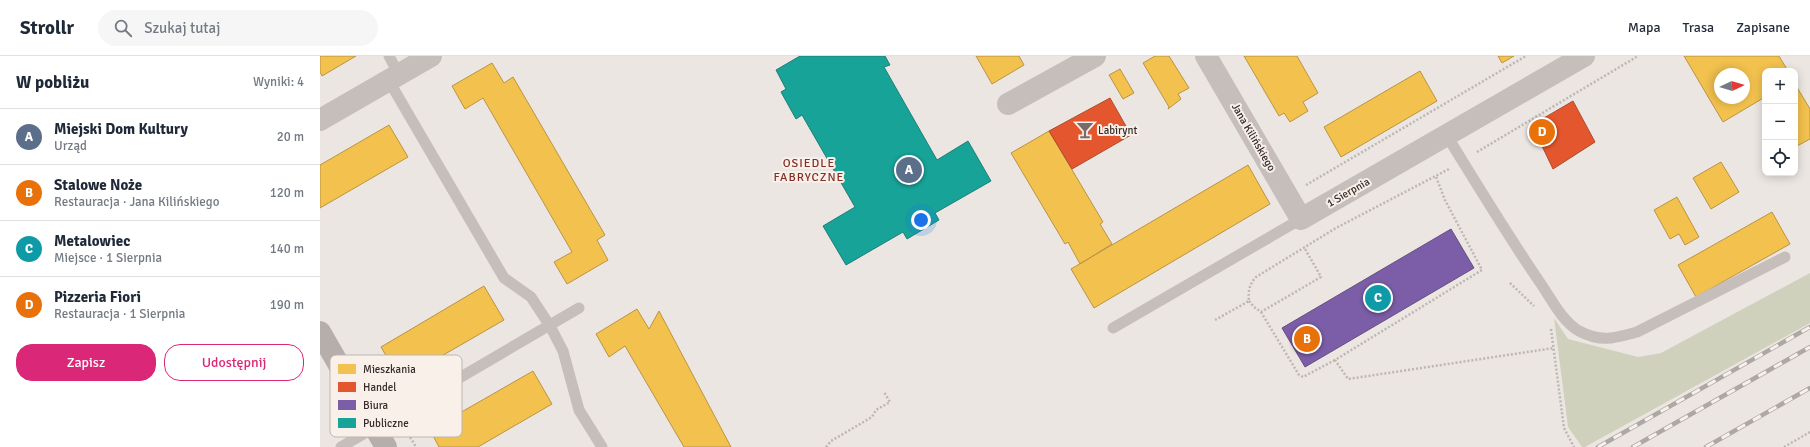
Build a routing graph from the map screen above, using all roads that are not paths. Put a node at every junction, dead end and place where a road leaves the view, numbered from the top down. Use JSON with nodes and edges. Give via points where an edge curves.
{"nodes":[{"id":1,"x":431,"y":56,"type":"edge"},
{"id":2,"x":1095,"y":56,"type":"edge"},
{"id":3,"x":1206,"y":56,"type":"edge"},
{"id":4,"x":1584,"y":56,"type":"edge"},
{"id":5,"x":392,"y":71,"type":"edge"},
{"id":6,"x":1008,"y":104,"type":"dead end"},
{"id":7,"x":320,"y":120,"type":"edge"},
{"id":8,"x":1447,"y":136,"type":"junction"},
{"id":9,"x":1301,"y":219,"type":"junction"},
{"id":10,"x":1785,"y":257,"type":"dead end"},
{"id":11,"x":579,"y":308,"type":"dead end"},
{"id":12,"x":550,"y":326,"type":"junction"},
{"id":13,"x":1113,"y":328,"type":"dead end"},
{"id":14,"x":320,"y":332,"type":"edge"},
{"id":15,"x":333,"y":355,"type":"edge"},
{"id":16,"x":462,"y":377,"type":"edge"},
{"id":17,"x":359,"y":437,"type":"edge"},
{"id":18,"x":381,"y":437,"type":"edge"},
{"id":19,"x":341,"y":447,"type":"edge"},
{"id":20,"x":386,"y":447,"type":"edge"},
{"id":21,"x":602,"y":447,"type":"edge"}],
"edges":[{"from":1,"to":5,"type":"street"},
{"from":2,"to":6,"type":"street"},
{"from":3,"to":9,"type":"street","name":"Jana Kilińskiego"},
{"from":4,"to":8,"type":"street","name":"1 Sierpnia"},
{"from":5,"to":7,"type":"street"},
{"from":5,"to":12,"type":"lane","via":[[504,278],[531,297]]},
{"from":8,"to":9,"type":"street","name":"1 Sierpnia"},
{"from":8,"to":10,"type":"lane","via":[[1524,260],[1563,316],[1578,330],[1592,336],[1606,340],[1637,332]]},
{"from":9,"to":13,"type":"lane","name":"1 Sierpnia"},
{"from":11,"to":12,"type":"lane"},
{"from":12,"to":16,"type":"lane"},
{"from":12,"to":21,"type":"lane","via":[[563,351],[579,410]]},
{"from":14,"to":15,"type":"street"},
{"from":17,"to":19,"type":"lane"},
{"from":18,"to":20,"type":"street"}]}
